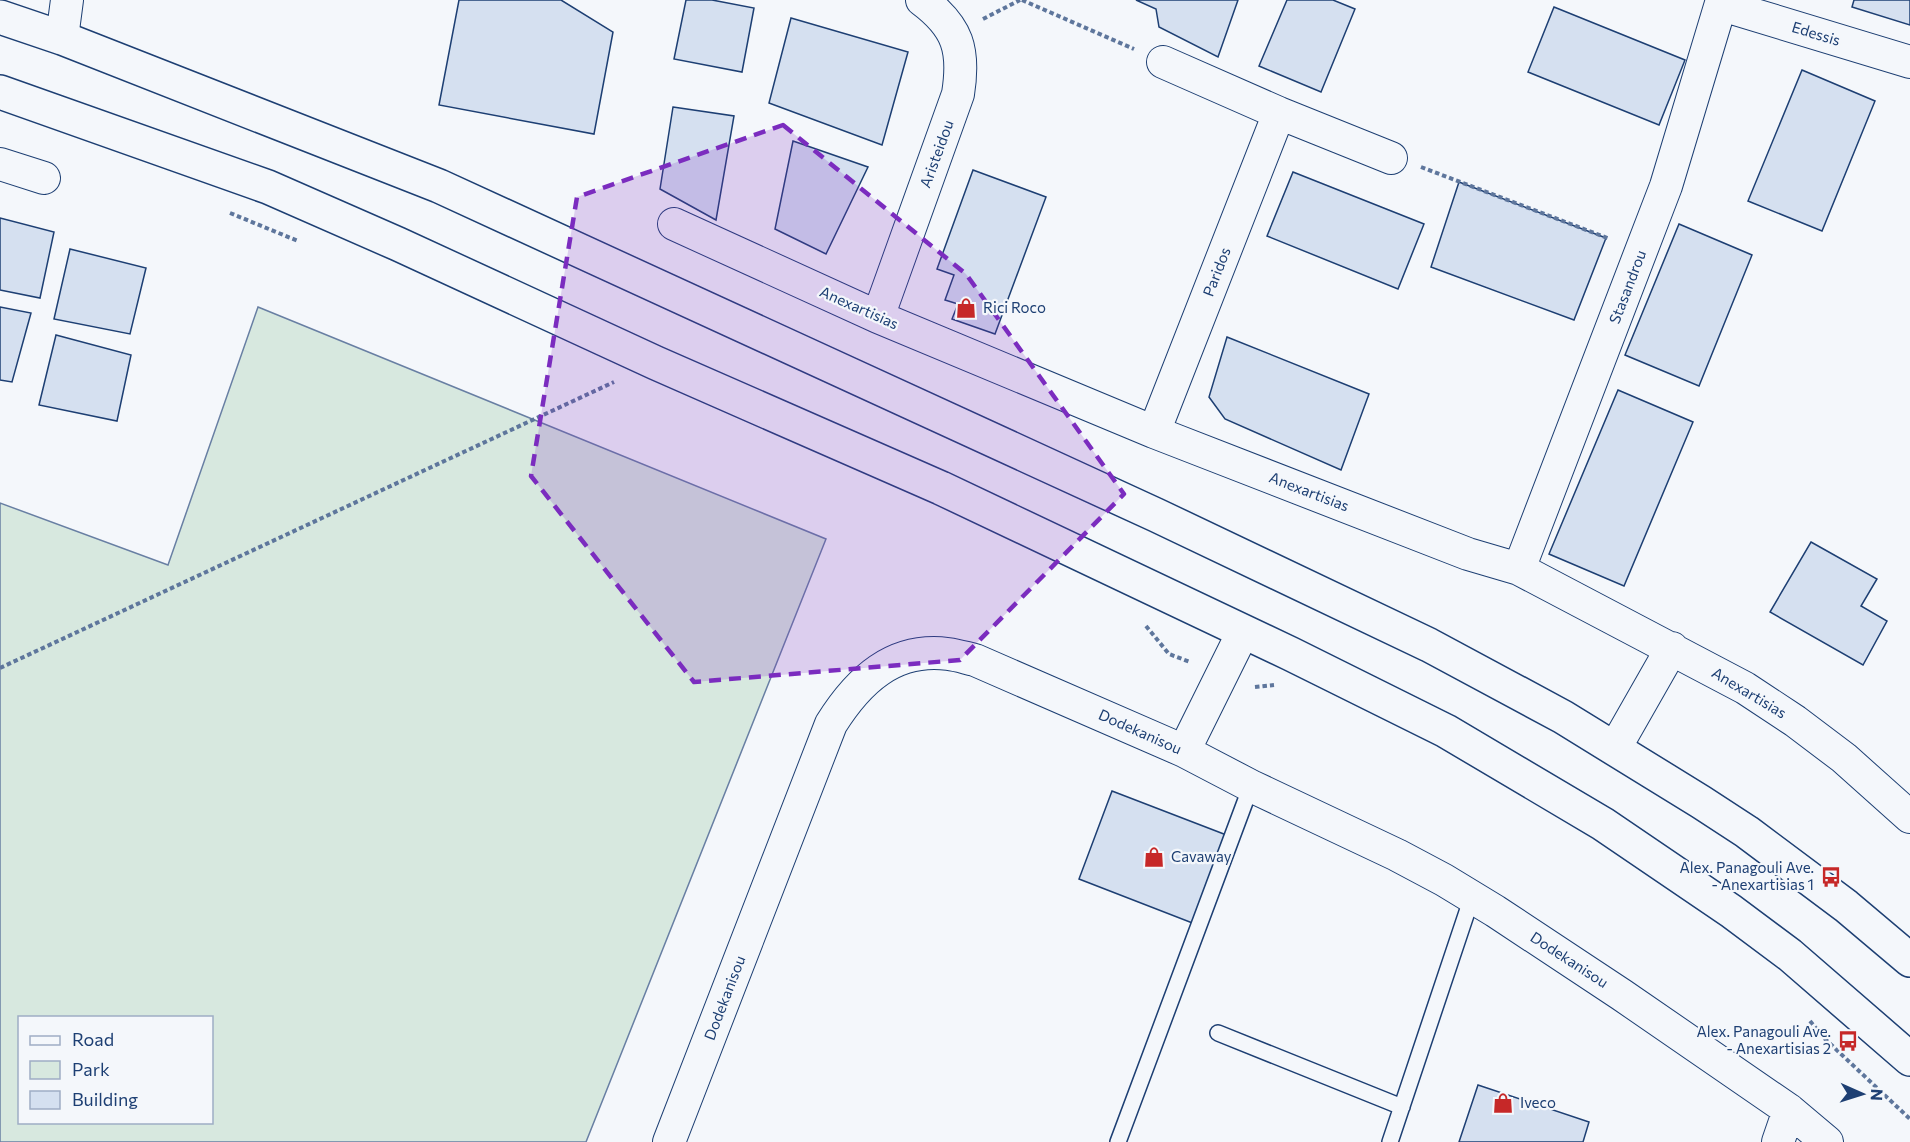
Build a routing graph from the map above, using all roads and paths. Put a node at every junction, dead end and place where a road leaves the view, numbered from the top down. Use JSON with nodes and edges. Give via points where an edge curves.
{"nodes":[{"id":1,"x":67,"y":0,"type":"edge"},
{"id":2,"x":922,"y":0,"type":"edge"},
{"id":3,"x":1021,"y":0,"type":"edge"},
{"id":4,"x":1722,"y":3,"type":"edge"},
{"id":5,"x":0,"y":17,"type":"edge"},
{"id":6,"x":953,"y":34,"type":"junction"},
{"id":7,"x":62,"y":38,"type":"junction"},
{"id":8,"x":1163,"y":62,"type":"joint"},
{"id":9,"x":1910,"y":62,"type":"edge"},
{"id":10,"x":0,"y":92,"type":"edge"},
{"id":11,"x":1279,"y":113,"type":"junction"},
{"id":12,"x":1391,"y":158,"type":"joint"},
{"id":13,"x":0,"y":164,"type":"edge"},
{"id":14,"x":44,"y":178,"type":"dead end"},
{"id":15,"x":225,"y":211,"type":"dead end"},
{"id":16,"x":674,"y":224,"type":"dead end"},
{"id":17,"x":298,"y":241,"type":"dead end"},
{"id":18,"x":1641,"y":251,"type":"junction"},
{"id":19,"x":878,"y":317,"type":"junction"},
{"id":20,"x":656,"y":363,"type":"junction"},
{"id":21,"x":603,"y":377,"type":"dead end"},
{"id":22,"x":614,"y":382,"type":"junction"},
{"id":23,"x":622,"y":386,"type":"dead end"},
{"id":24,"x":1154,"y":432,"type":"junction"},
{"id":25,"x":1519,"y":569,"type":"junction"},
{"id":26,"x":1139,"y":622,"type":"dead end"},
{"id":27,"x":1243,"y":632,"type":"junction"},
{"id":28,"x":1672,"y":648,"type":"junction"},
{"id":29,"x":0,"y":668,"type":"edge"},
{"id":30,"x":1221,"y":676,"type":"junction"},
{"id":31,"x":1276,"y":685,"type":"dead end"},
{"id":32,"x":1615,"y":748,"type":"junction"},
{"id":33,"x":1184,"y":751,"type":"junction"},
{"id":34,"x":1251,"y":786,"type":"junction"},
{"id":35,"x":1910,"y":817,"type":"edge"},
{"id":36,"x":1472,"y":897,"type":"junction"},
{"id":37,"x":1910,"y":960,"type":"edge"},
{"id":38,"x":1803,"y":1013,"type":"dead end"},
{"id":39,"x":1218,"y":1033,"type":"dead end"},
{"id":40,"x":1910,"y":1059,"type":"edge"},
{"id":41,"x":1402,"y":1107,"type":"junction"},
{"id":42,"x":1788,"y":1110,"type":"junction"},
{"id":43,"x":1910,"y":1119,"type":"edge"},
{"id":44,"x":669,"y":1142,"type":"edge"},
{"id":45,"x":1118,"y":1142,"type":"edge"},
{"id":46,"x":1390,"y":1142,"type":"edge"},
{"id":47,"x":1778,"y":1142,"type":"edge"},
{"id":48,"x":1827,"y":1142,"type":"edge"}],
"edges":[{"from":1,"to":7,"type":"street"},
{"from":2,"to":6,"type":"street","name":"Aristeidou","via":[[938,12]]},
{"from":3,"to":6,"type":"path"},
{"from":3,"to":8,"type":"path"},
{"from":4,"to":9,"type":"street","name":"Edessis"},
{"from":4,"to":18,"type":"street","name":"Stasandrou","via":[[1666,186]]},
{"from":5,"to":7,"type":"main road"},
{"from":6,"to":19,"type":"street","name":"Aristeidou","via":[[962,71],[958,94]]},
{"from":7,"to":32,"type":"main road","via":[[439,186],[797,349],[1346,604],[1490,677]]},
{"from":8,"to":11,"type":"street"},
{"from":10,"to":20,"type":"main road","via":[[268,187]]},
{"from":11,"to":12,"type":"street"},
{"from":11,"to":24,"type":"street","name":"Paridos"},
{"from":12,"to":18,"type":"path"},
{"from":13,"to":14,"type":"street"},
{"from":15,"to":17,"type":"path"},
{"from":16,"to":19,"type":"street","name":"Anexartisias"},
{"from":18,"to":25,"type":"street","name":"Stasandrou"},
{"from":19,"to":24,"type":"street","name":"Anexartisias"},
{"from":20,"to":22,"type":"path"},
{"from":20,"to":27,"type":"main road","via":[[941,488]]},
{"from":21,"to":22,"type":"path"},
{"from":22,"to":23,"type":"path"},
{"from":22,"to":29,"type":"path"},
{"from":24,"to":25,"type":"street","name":"Anexartisias","via":[[1468,554]]},
{"from":25,"to":28,"type":"street","name":"Anexartisias"},
{"from":26,"to":30,"type":"path","via":[[1169,654]]},
{"from":27,"to":30,"type":"street"},
{"from":27,"to":40,"type":"main road","via":[[1446,731],[1603,824],[1782,948]]},
{"from":28,"to":32,"type":"street"},
{"from":28,"to":35,"type":"street","name":"Anexartisias","via":[[1795,721]]},
{"from":30,"to":31,"type":"path","via":[[1252,689]]},
{"from":30,"to":33,"type":"street"},
{"from":32,"to":37,"type":"main road","via":[[1747,832]]},
{"from":33,"to":34,"type":"street","name":"Dodekanisou"},
{"from":33,"to":44,"type":"street","name":"Dodekanisou","via":[[975,660],[924,653],[903,658],[869,676],[831,724]]},
{"from":34,"to":36,"type":"street","name":"Dodekanisou","via":[[1397,855]]},
{"from":34,"to":45,"type":"lane"},
{"from":36,"to":41,"type":"lane"},
{"from":36,"to":42,"type":"street","name":"Dodekanisou"},
{"from":38,"to":43,"type":"path"},
{"from":39,"to":41,"type":"lane"},
{"from":41,"to":46,"type":"lane"},
{"from":42,"to":47,"type":"street"},
{"from":42,"to":48,"type":"street","name":"Dodekanisou"}]}
